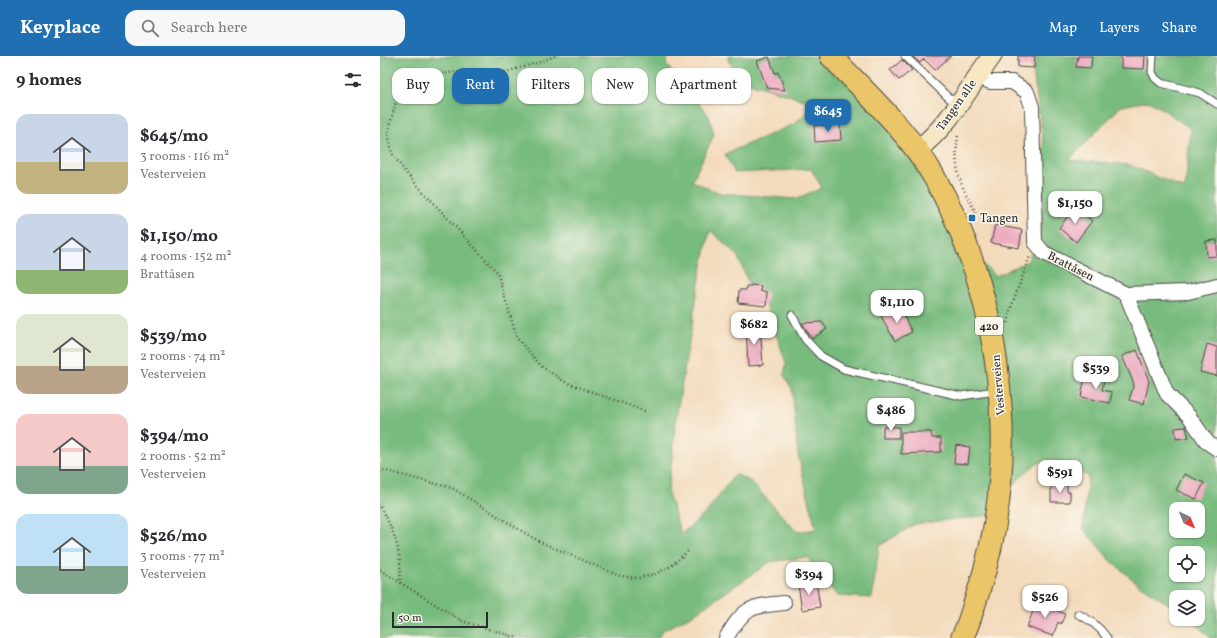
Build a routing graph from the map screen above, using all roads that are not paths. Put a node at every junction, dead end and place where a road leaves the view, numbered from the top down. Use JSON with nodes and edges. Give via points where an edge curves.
{"nodes":[{"id":1,"x":831,"y":56,"type":"edge"},
{"id":2,"x":905,"y":56,"type":"edge"},
{"id":3,"x":992,"y":56,"type":"edge"},
{"id":4,"x":1153,"y":56,"type":"edge"},
{"id":5,"x":977,"y":76,"type":"junction"},
{"id":6,"x":1217,"y":104,"type":"edge"},
{"id":7,"x":959,"y":105,"type":"junction"},
{"id":8,"x":916,"y":151,"type":"junction"},
{"id":9,"x":1217,"y":285,"type":"edge"},
{"id":10,"x":1126,"y":294,"type":"junction"},
{"id":11,"x":792,"y":315,"type":"dead end"},
{"id":12,"x":1000,"y":390,"type":"junction"},
{"id":13,"x":1217,"y":449,"type":"edge"},
{"id":14,"x":784,"y":603,"type":"dead end"},
{"id":15,"x":1078,"y":614,"type":"dead end"},
{"id":16,"x":726,"y":638,"type":"edge"},
{"id":17,"x":962,"y":638,"type":"edge"},
{"id":18,"x":1107,"y":638,"type":"edge"}],
"edges":[{"from":1,"to":8,"type":"main road","name":"Vesterveien","number":"420","via":[[877,104]]},
{"from":2,"to":7,"type":"lane"},
{"from":3,"to":5,"type":"main road","name":"Tangen alle"},
{"from":4,"to":6,"type":"lane","via":[[1152,72],[1161,83],[1200,93]]},
{"from":5,"to":7,"type":"main road","name":"Tangen alle"},
{"from":5,"to":10,"type":"street","name":"Brattåsen","via":[[990,82],[1012,82],[1027,92],[1031,102],[1035,242],[1044,253]]},
{"from":7,"to":8,"type":"main road","name":"Tangen alle","via":[[934,137]]},
{"from":8,"to":12,"type":"main road","name":"Vesterveien","number":"420","via":[[945,198],[974,267],[995,353]]},
{"from":9,"to":10,"type":"street","name":"Brattåsen","via":[[1188,292]]},
{"from":10,"to":13,"type":"street","via":[[1167,394],[1189,416],[1207,442]]},
{"from":11,"to":12,"type":"lane","via":[[805,340],[820,356],[844,369],[961,396]]},
{"from":12,"to":17,"type":"main road","name":"Vesterveien","number":"420","via":[[1000,473],[996,524],[985,572]]},
{"from":14,"to":16,"type":"street","via":[[758,605],[745,611]]},
{"from":15,"to":18,"type":"lane","via":[[1094,623]]}]}
